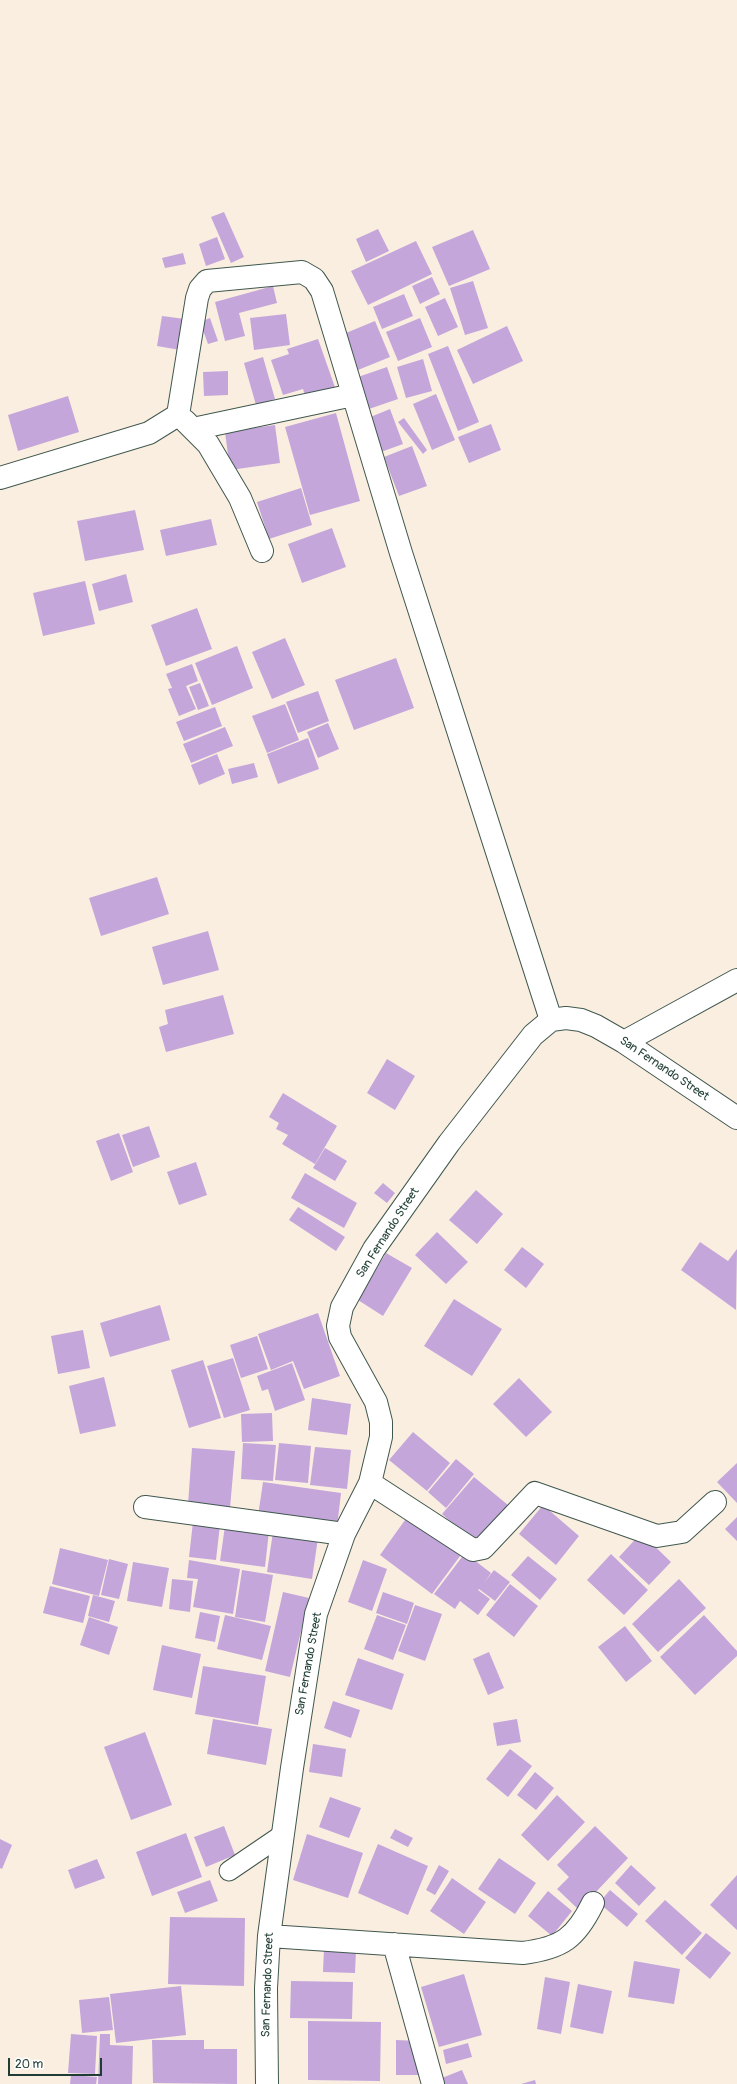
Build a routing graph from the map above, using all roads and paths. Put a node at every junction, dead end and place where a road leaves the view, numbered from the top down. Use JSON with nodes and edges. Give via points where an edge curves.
{"nodes":[{"id":1,"x":353,"y":395,"type":"junction"},
{"id":2,"x":185,"y":422,"type":"junction"},
{"id":3,"x":0,"y":478,"type":"edge"},
{"id":4,"x":262,"y":551,"type":"dead end"},
{"id":5,"x":737,"y":980,"type":"edge"},
{"id":6,"x":552,"y":1020,"type":"junction"},
{"id":7,"x":624,"y":1042,"type":"junction"},
{"id":8,"x":737,"y":1118,"type":"edge"},
{"id":9,"x":370,"y":1483,"type":"junction"},
{"id":10,"x":715,"y":1502,"type":"dead end"},
{"id":11,"x":145,"y":1507,"type":"dead end"},
{"id":12,"x":344,"y":1534,"type":"junction"},
{"id":13,"x":282,"y":1835,"type":"junction"},
{"id":14,"x":229,"y":1871,"type":"dead end"},
{"id":15,"x":593,"y":1903,"type":"dead end"},
{"id":16,"x":269,"y":1936,"type":"junction"},
{"id":17,"x":394,"y":1944,"type":"junction"},
{"id":18,"x":267,"y":2084,"type":"edge"},
{"id":19,"x":433,"y":2084,"type":"edge"}],
"edges":[{"from":1,"to":2,"type":"street"},
{"from":1,"to":2,"type":"street","via":[[322,291],[314,279],[302,272],[207,281],[197,298]]},
{"from":1,"to":6,"type":"street","via":[[403,560]]},
{"from":2,"to":3,"type":"street"},
{"from":2,"to":4,"type":"street","via":[[208,444],[240,498]]},
{"from":5,"to":7,"type":"street"},
{"from":6,"to":7,"type":"street","name":"San Fernando Street","via":[[581,1020]]},
{"from":6,"to":9,"type":"street","name":"San Fernando Street","via":[[533,1035],[449,1143],[374,1250],[342,1307],[338,1326],[340,1337],[376,1402],[381,1422],[381,1437]]},
{"from":7,"to":8,"type":"street","name":"San Fernando Street"},
{"from":9,"to":10,"type":"street","via":[[473,1550],[483,1548],[535,1493],[657,1536],[682,1532]]},
{"from":9,"to":12,"type":"street","name":"San Fernando Street"},
{"from":11,"to":12,"type":"street"},
{"from":12,"to":13,"type":"street","name":"San Fernando Street","via":[[316,1614]]},
{"from":13,"to":14,"type":"lane"},
{"from":13,"to":16,"type":"street","name":"San Fernando Street"},
{"from":15,"to":17,"type":"street","via":[[584,1922],[574,1934],[560,1944],[543,1950],[523,1953]]},
{"from":16,"to":17,"type":"street"},
{"from":16,"to":18,"type":"street","name":"San Fernando Street","via":[[266,1988]]},
{"from":17,"to":19,"type":"street"}]}
